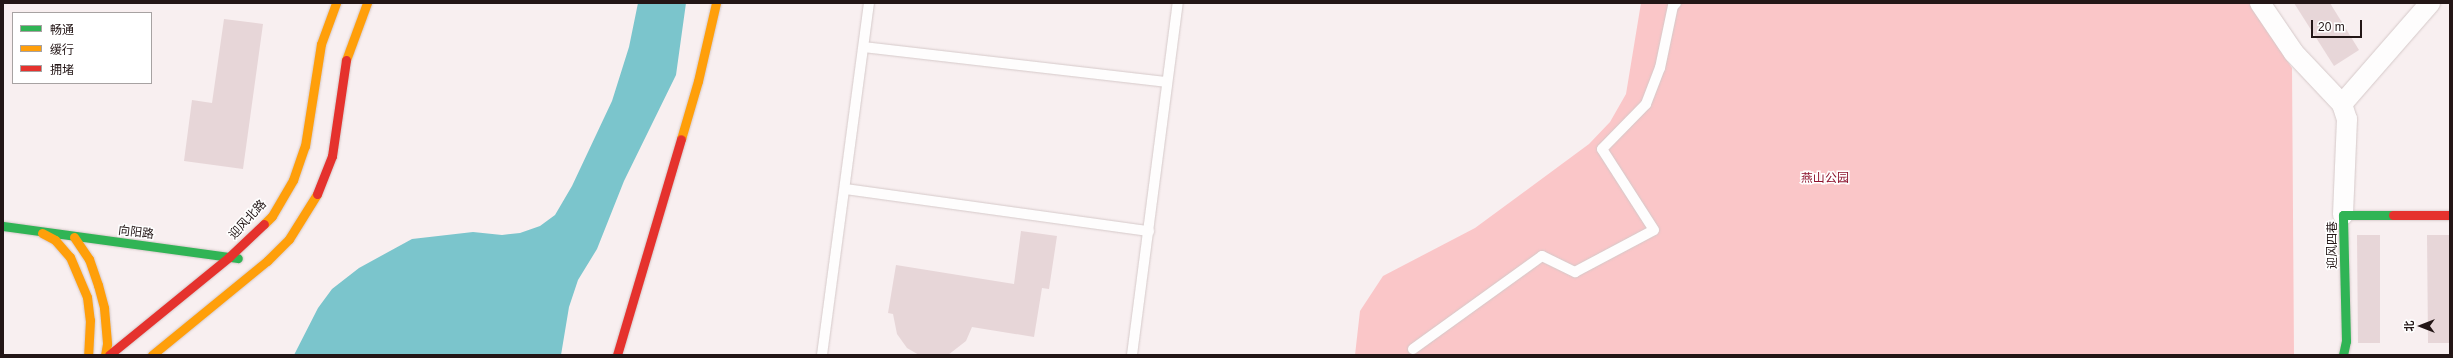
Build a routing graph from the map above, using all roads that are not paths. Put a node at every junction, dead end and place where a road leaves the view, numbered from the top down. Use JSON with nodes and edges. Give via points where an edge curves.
{"nodes":[{"id":1,"x":336,"y":3,"type":"edge"},
{"id":2,"x":367,"y":3,"type":"edge"},
{"id":3,"x":716,"y":3,"type":"edge"},
{"id":4,"x":869,"y":3,"type":"edge"},
{"id":5,"x":1178,"y":3,"type":"edge"},
{"id":6,"x":1676,"y":3,"type":"edge"},
{"id":7,"x":2260,"y":3,"type":"edge"},
{"id":8,"x":2430,"y":3,"type":"edge"},
{"id":9,"x":864,"y":47,"type":"junction"},
{"id":10,"x":1167,"y":82,"type":"junction"},
{"id":11,"x":2342,"y":104,"type":"junction"},
{"id":12,"x":845,"y":189,"type":"junction"},
{"id":13,"x":2343,"y":215,"type":"junction"},
{"id":14,"x":2450,"y":215,"type":"edge"},
{"id":15,"x":3,"y":226,"type":"edge"},
{"id":16,"x":40,"y":231,"type":"junction"},
{"id":17,"x":1149,"y":231,"type":"junction"},
{"id":18,"x":74,"y":237,"type":"junction"},
{"id":19,"x":229,"y":257,"type":"junction"},
{"id":20,"x":267,"y":261,"type":"junction"},
{"id":21,"x":1413,"y":350,"type":"dead end"},
{"id":22,"x":88,"y":355,"type":"edge"},
{"id":23,"x":105,"y":355,"type":"edge"},
{"id":24,"x":109,"y":355,"type":"edge"},
{"id":25,"x":152,"y":355,"type":"edge"},
{"id":26,"x":617,"y":355,"type":"edge"},
{"id":27,"x":822,"y":355,"type":"edge"},
{"id":28,"x":1132,"y":355,"type":"edge"},
{"id":29,"x":2343,"y":355,"type":"edge"}],
"edges":[{"from":1,"to":19,"type":"street","name":"迎风北路","via":[[321,44],[305,146],[293,180],[272,216]]},
{"from":2,"to":20,"type":"street","via":[[346,62],[332,156],[316,196],[289,239]]},
{"from":3,"to":26,"type":"street","via":[[698,81]]},
{"from":4,"to":9,"type":"lane"},
{"from":5,"to":10,"type":"lane"},
{"from":6,"to":21,"type":"lane","via":[[1673,6],[1660,68],[1646,104],[1602,149],[1654,230],[1575,272],[1542,256]]},
{"from":7,"to":11,"type":"street","via":[[2294,53]]},
{"from":8,"to":11,"type":"street"},
{"from":9,"to":10,"type":"lane"},
{"from":9,"to":12,"type":"lane"},
{"from":10,"to":17,"type":"lane"},
{"from":11,"to":13,"type":"street","via":[[2347,119]]},
{"from":12,"to":17,"type":"lane"},
{"from":12,"to":27,"type":"lane"},
{"from":13,"to":14,"type":"street","name":"迎风四巷"},
{"from":13,"to":29,"type":"street","name":"迎风四巷","via":[[2346,341]]},
{"from":15,"to":16,"type":"street","name":"向阳路"},
{"from":16,"to":18,"type":"street","name":"向阳路"},
{"from":16,"to":22,"type":"street","via":[[55,240],[70,257],[87,297],[90,320]]},
{"from":17,"to":28,"type":"lane"},
{"from":18,"to":19,"type":"street","name":"向阳路"},
{"from":18,"to":23,"type":"street","via":[[89,260],[98,285],[104,308],[108,344]]},
{"from":19,"to":20,"type":"street","name":"向阳路"},
{"from":19,"to":24,"type":"street","name":"迎风北路"},
{"from":20,"to":25,"type":"street"}]}
